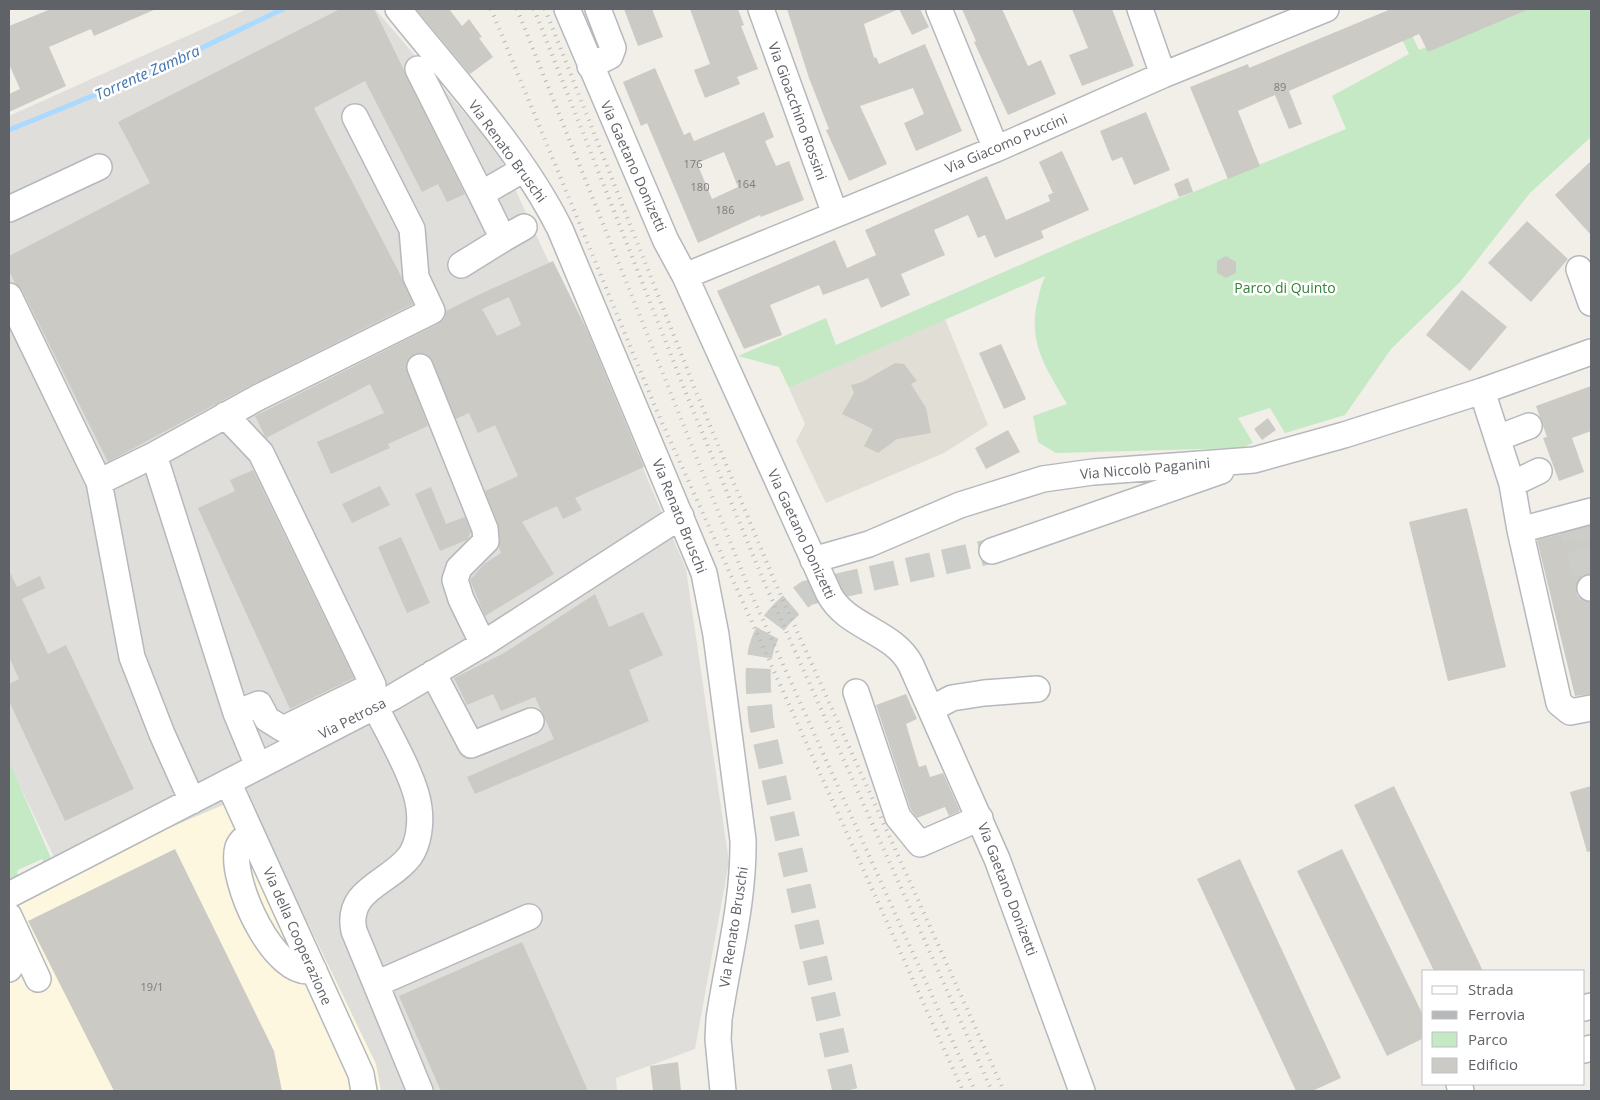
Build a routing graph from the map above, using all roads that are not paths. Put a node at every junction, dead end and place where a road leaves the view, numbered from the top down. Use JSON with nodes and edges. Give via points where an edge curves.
{"nodes":[{"id":1,"x":398,"y":9,"type":"edge"},
{"id":2,"x":567,"y":9,"type":"edge"},
{"id":3,"x":598,"y":9,"type":"edge"},
{"id":4,"x":761,"y":9,"type":"edge"},
{"id":5,"x":939,"y":9,"type":"edge"},
{"id":6,"x":1140,"y":9,"type":"edge"},
{"id":7,"x":1326,"y":9,"type":"edge"},
{"id":8,"x":590,"y":66,"type":"junction"},
{"id":9,"x":418,"y":69,"type":"dead end"},
{"id":10,"x":1163,"y":74,"type":"junction"},
{"id":11,"x":354,"y":117,"type":"dead end"},
{"id":12,"x":996,"y":149,"type":"junction"},
{"id":13,"x":99,"y":167,"type":"dead end"},
{"id":14,"x":524,"y":168,"type":"junction"},
{"id":15,"x":481,"y":194,"type":"junction"},
{"id":16,"x":9,"y":209,"type":"edge"},
{"id":17,"x":835,"y":214,"type":"junction"},
{"id":18,"x":461,"y":265,"type":"dead end"},
{"id":19,"x":1579,"y":269,"type":"dead end"},
{"id":20,"x":684,"y":276,"type":"junction"},
{"id":21,"x":9,"y":296,"type":"edge"},
{"id":22,"x":1591,"y":303,"type":"edge"},
{"id":23,"x":1591,"y":352,"type":"edge"},
{"id":24,"x":420,"y":367,"type":"dead end"},
{"id":25,"x":1482,"y":391,"type":"junction"},
{"id":26,"x":225,"y":416,"type":"junction"},
{"id":27,"x":1528,"y":426,"type":"dead end"},
{"id":28,"x":1498,"y":438,"type":"junction"},
{"id":29,"x":154,"y":455,"type":"junction"},
{"id":30,"x":1254,"y":460,"type":"junction"},
{"id":31,"x":1539,"y":471,"type":"dead end"},
{"id":32,"x":100,"y":482,"type":"junction"},
{"id":33,"x":1512,"y":484,"type":"junction"},
{"id":34,"x":1591,"y":511,"type":"edge"},
{"id":35,"x":681,"y":516,"type":"junction"},
{"id":36,"x":1520,"y":530,"type":"junction"},
{"id":37,"x":992,"y":551,"type":"tunnel mouth"},
{"id":38,"x":813,"y":560,"type":"junction"},
{"id":39,"x":483,"y":644,"type":"junction"},
{"id":40,"x":433,"y":673,"type":"junction"},
{"id":41,"x":1037,"y":689,"type":"dead end"},
{"id":42,"x":856,"y":692,"type":"dead end"},
{"id":43,"x":375,"y":706,"type":"junction"},
{"id":44,"x":1591,"y":708,"type":"edge"},
{"id":45,"x":931,"y":710,"type":"junction"},
{"id":46,"x":236,"y":713,"type":"junction"},
{"id":47,"x":531,"y":721,"type":"dead end"},
{"id":48,"x":258,"y":766,"type":"junction"},
{"id":49,"x":228,"y":782,"type":"junction"},
{"id":50,"x":192,"y":800,"type":"junction"},
{"id":51,"x":980,"y":818,"type":"junction"},
{"id":52,"x":9,"y":895,"type":"edge"},
{"id":53,"x":9,"y":916,"type":"edge"},
{"id":54,"x":528,"y":917,"type":"dead end"},
{"id":55,"x":9,"y":940,"type":"edge"},
{"id":56,"x":9,"y":969,"type":"edge"},
{"id":57,"x":38,"y":978,"type":"dead end"},
{"id":58,"x":376,"y":984,"type":"junction"},
{"id":59,"x":364,"y":1091,"type":"edge"},
{"id":60,"x":420,"y":1091,"type":"edge"},
{"id":61,"x":723,"y":1091,"type":"edge"},
{"id":62,"x":1082,"y":1091,"type":"edge"}],
"edges":[{"from":1,"to":14,"type":"street","name":"Via Renato Bruschi"},
{"from":2,"to":8,"type":"street","name":"Via Gaetano Donizetti"},
{"from":3,"to":8,"type":"street","via":[[613,48],[610,56]]},
{"from":4,"to":17,"type":"street","name":"Via Gioacchino Rossini"},
{"from":5,"to":12,"type":"street"},
{"from":6,"to":10,"type":"street"},
{"from":7,"to":10,"type":"street","name":"Via Giacomo Puccini"},
{"from":8,"to":20,"type":"street","name":"Via Gaetano Donizetti"},
{"from":9,"to":15,"type":"street"},
{"from":10,"to":12,"type":"street","name":"Via Giacomo Puccini"},
{"from":11,"to":26,"type":"street","via":[[412,229],[416,278],[432,311]]},
{"from":12,"to":17,"type":"street","name":"Via Giacomo Puccini"},
{"from":13,"to":16,"type":"street"},
{"from":14,"to":15,"type":"street"},
{"from":14,"to":35,"type":"street","name":"Via Renato Bruschi","via":[[543,194],[560,229]]},
{"from":15,"to":18,"type":"street","via":[[514,233]]},
{"from":17,"to":20,"type":"street","name":"Via Giacomo Puccini"},
{"from":19,"to":22,"type":"street"},
{"from":20,"to":38,"type":"street","name":"Via Gaetano Donizetti"},
{"from":21,"to":32,"type":"street"},
{"from":23,"to":25,"type":"street","name":"Via Niccolò Paganini"},
{"from":24,"to":39,"type":"street","via":[[485,529],[486,541],[459,568],[455,580]]},
{"from":25,"to":28,"type":"street"},
{"from":25,"to":30,"type":"street","name":"Via Niccolò Paganini"},
{"from":26,"to":29,"type":"street"},
{"from":26,"to":46,"type":"street","via":[[261,453],[373,685],[284,729],[267,719],[259,704]]},
{"from":27,"to":28,"type":"street"},
{"from":28,"to":33,"type":"street"},
{"from":29,"to":32,"type":"street"},
{"from":29,"to":46,"type":"street"},
{"from":30,"to":37,"type":"street"},
{"from":30,"to":38,"type":"street","name":"Via Niccolò Paganini","via":[[1043,479],[960,504],[869,544]]},
{"from":31,"to":33,"type":"street"},
{"from":32,"to":50,"type":"street","via":[[132,657]]},
{"from":33,"to":36,"type":"street"},
{"from":34,"to":36,"type":"street"},
{"from":35,"to":39,"type":"street","name":"Via Petrosa"},
{"from":35,"to":61,"type":"street","name":"Via Renato Bruschi","via":[[704,573],[743,840],[744,868],[719,1019]]},
{"from":36,"to":44,"type":"street","via":[[1559,703],[1570,712]]},
{"from":38,"to":45,"type":"street","name":"Via Gaetano Donizetti","via":[[838,608],[904,654]]},
{"from":39,"to":40,"type":"street","name":"Via Petrosa"},
{"from":40,"to":43,"type":"street","name":"Via Petrosa"},
{"from":40,"to":47,"type":"street","via":[[471,745]]},
{"from":41,"to":45,"type":"street","via":[[952,698]]},
{"from":42,"to":51,"type":"street","via":[[898,817],[920,844]]},
{"from":43,"to":48,"type":"street","name":"Via Petrosa"},
{"from":43,"to":58,"type":"street","via":[[415,790],[420,823],[408,858],[367,891],[353,909],[354,931]]},
{"from":45,"to":51,"type":"street","name":"Via Gaetano Donizetti"},
{"from":46,"to":48,"type":"street"},
{"from":48,"to":49,"type":"street","name":"Via Petrosa"},
{"from":49,"to":50,"type":"street","name":"Via Petrosa"},
{"from":49,"to":59,"type":"street","name":"Via della Cooperazione","via":[[361,1074]]},
{"from":50,"to":52,"type":"street","name":"Via Petrosa"},
{"from":51,"to":62,"type":"street","name":"Via Gaetano Donizetti","via":[[1024,928]]},
{"from":53,"to":57,"type":"street"},
{"from":54,"to":58,"type":"street"},
{"from":55,"to":56,"type":"street","via":[[14,955]]},
{"from":58,"to":60,"type":"street"}]}
